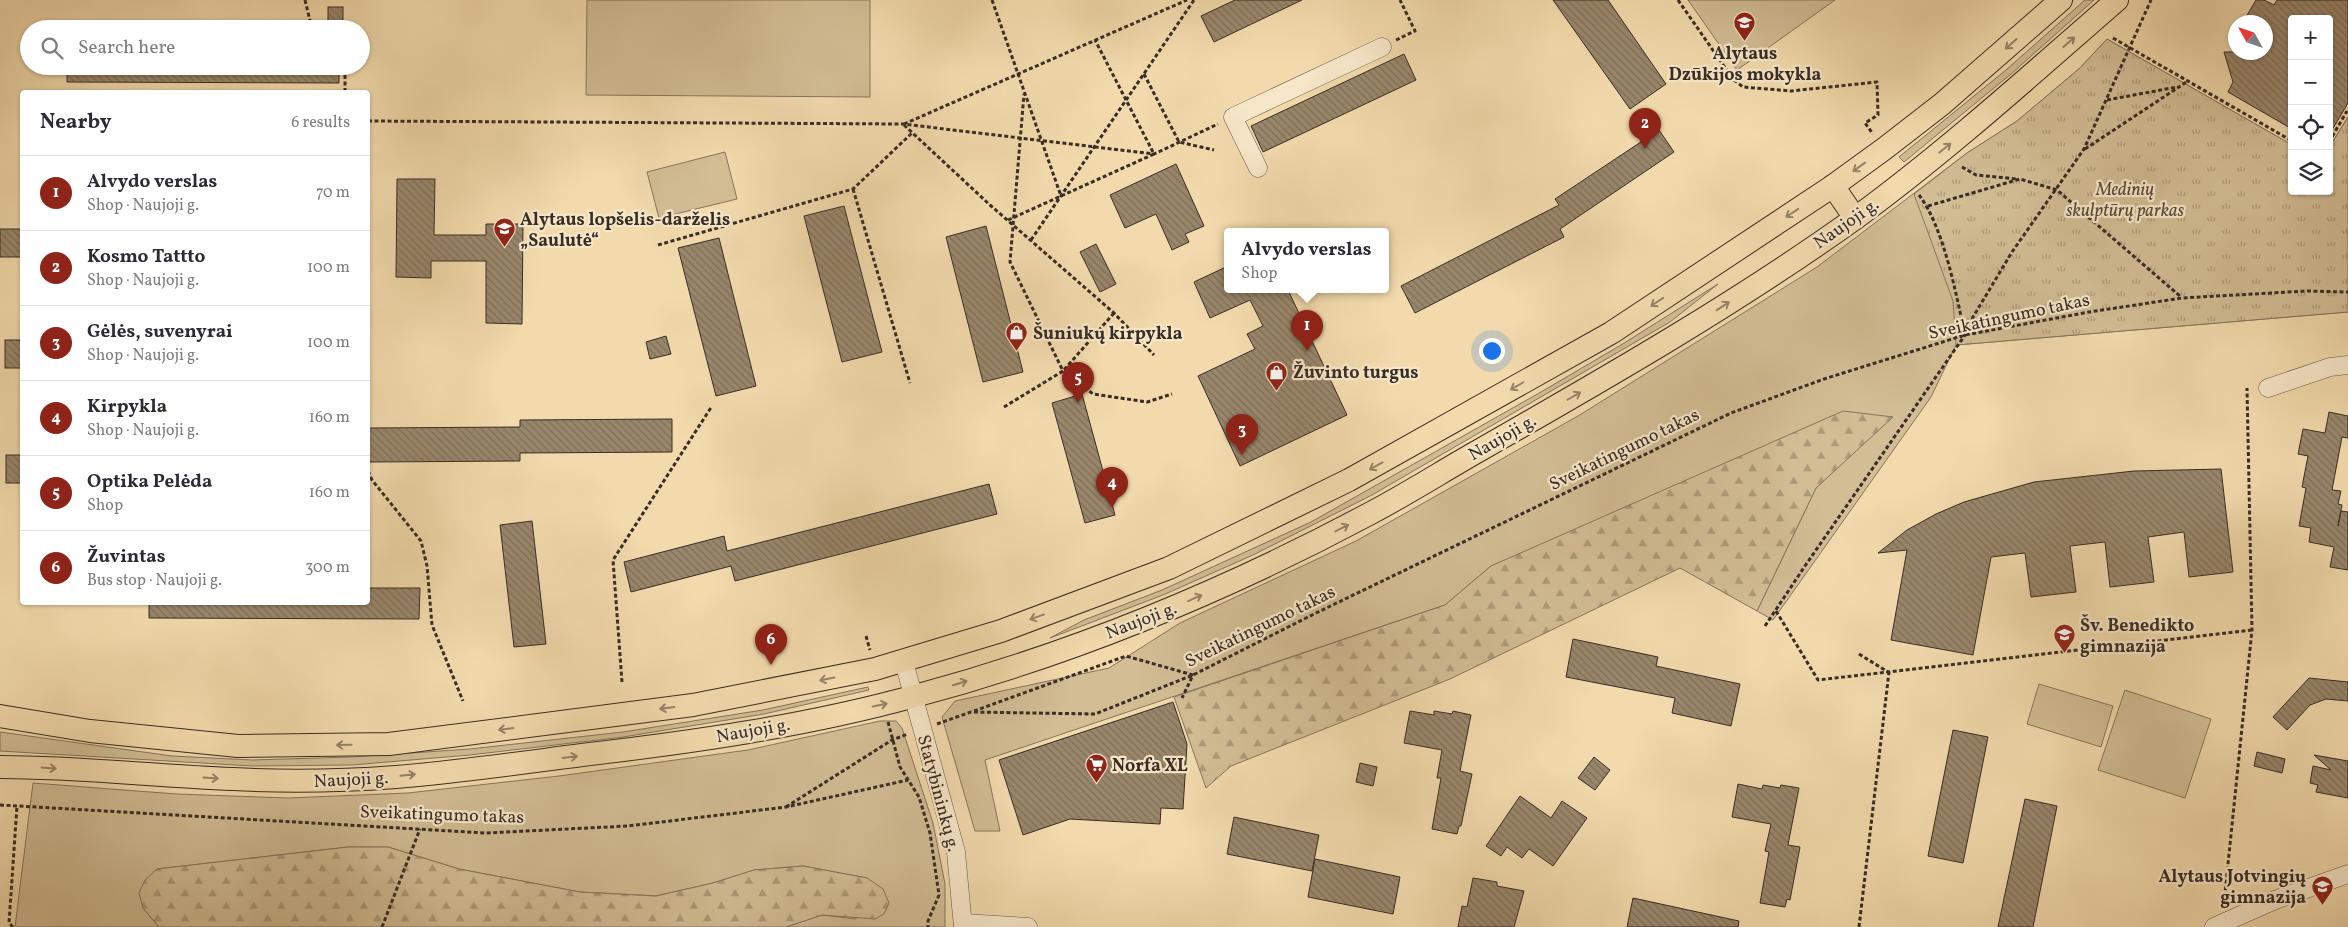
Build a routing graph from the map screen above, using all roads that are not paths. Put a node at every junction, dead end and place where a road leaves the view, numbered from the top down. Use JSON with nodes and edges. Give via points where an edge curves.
{"nodes":[{"id":1,"x":2061,"y":0,"type":"edge"},
{"id":2,"x":2117,"y":0,"type":"edge"},
{"id":3,"x":1382,"y":47,"type":"road end"},
{"id":4,"x":1258,"y":168,"type":"dead end"},
{"id":5,"x":1833,"y":186,"type":"junction"},
{"id":6,"x":1855,"y":218,"type":"junction"},
{"id":7,"x":2348,"y":365,"type":"edge"},
{"id":8,"x":2268,"y":388,"type":"dead end"},
{"id":9,"x":904,"y":662,"type":"junction"},
{"id":10,"x":913,"y":697,"type":"junction"},
{"id":11,"x":0,"y":716,"type":"edge"},
{"id":12,"x":0,"y":767,"type":"edge"},
{"id":13,"x":2348,"y":874,"type":"edge"},
{"id":14,"x":2221,"y":924,"type":"edge"},
{"id":15,"x":963,"y":925,"type":"edge"},
{"id":16,"x":1028,"y":927,"type":"edge"}],
"edges":[{"from":1,"to":5,"type":"main road","name":"Naujoji g.","one_way":true,"via":[[1950,97]]},
{"from":6,"to":2,"type":"main road","name":"Naujoji g.","one_way":true,"via":[[1986,114]]},
{"from":3,"to":4,"type":"street","via":[[1233,117]]},
{"from":5,"to":6,"type":"main road"},
{"from":5,"to":9,"type":"main road","name":"Naujoji g.","one_way":true,"via":[[1611,333],[1349,480],[1169,568],[1001,631]]},
{"from":10,"to":6,"type":"main road","name":"Naujoji g.","one_way":true,"via":[[1005,670],[1184,603],[1371,513],[1682,333]]},
{"from":7,"to":8,"type":"street","via":[[2330,367]]},
{"from":9,"to":10,"type":"street","name":"Statybininkų g."},
{"from":9,"to":11,"type":"main road","name":"Naujoji g.","one_way":true,"via":[[693,705],[389,744],[238,746],[90,731]]},
{"from":12,"to":10,"type":"main road","name":"Naujoji g.","one_way":true,"via":[[243,780],[314,781],[398,776],[642,748],[764,729]]},
{"from":10,"to":15,"type":"street","name":"Statybininkų g.","via":[[956,852]]},
{"from":13,"to":14,"type":"street"},
{"from":15,"to":16,"type":"street"}]}
